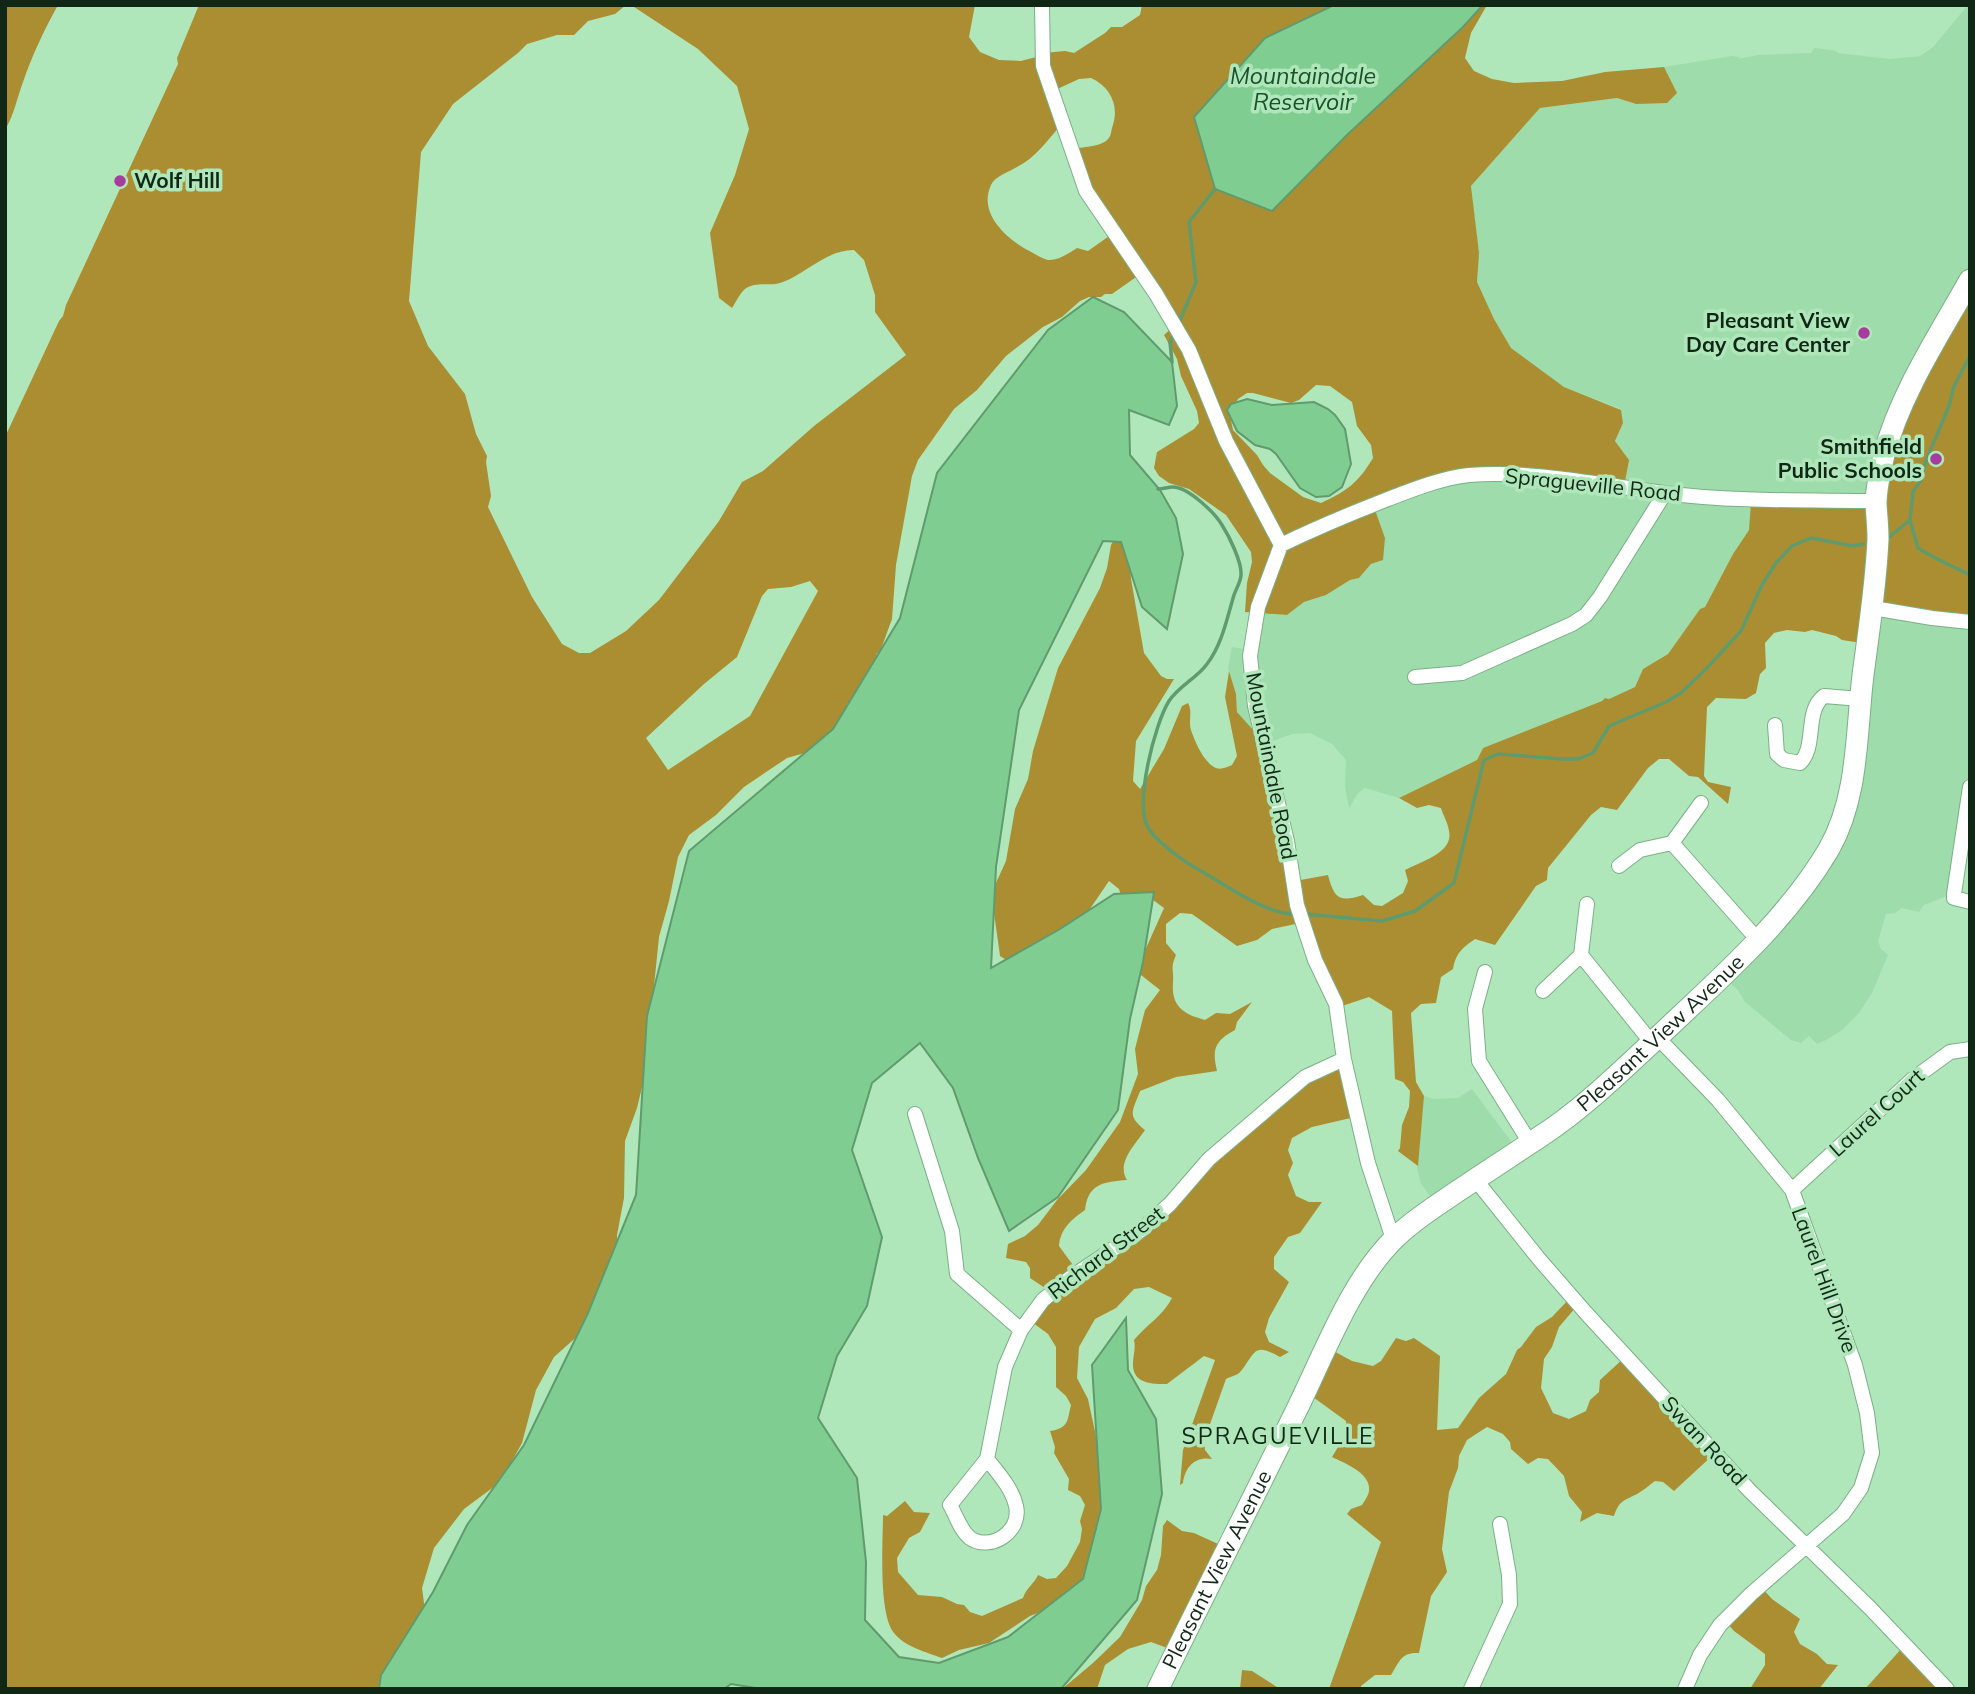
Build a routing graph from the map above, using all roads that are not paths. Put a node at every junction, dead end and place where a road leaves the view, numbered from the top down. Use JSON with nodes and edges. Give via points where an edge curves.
{"nodes":[{"id":1,"x":1042,"y":5,"type":"edge"},
{"id":2,"x":1970,"y":280,"type":"edge"},
{"id":3,"x":1665,"y":493,"type":"junction"},
{"id":4,"x":1876,"y":500,"type":"junction"},
{"id":5,"x":1281,"y":545,"type":"junction"},
{"id":6,"x":1873,"y":608,"type":"junction"},
{"id":7,"x":1970,"y":622,"type":"edge"},
{"id":8,"x":1415,"y":677,"type":"dead end"},
{"id":9,"x":1861,"y":699,"type":"junction"},
{"id":10,"x":1775,"y":725,"type":"dead end"},
{"id":11,"x":1970,"y":787,"type":"edge"},
{"id":12,"x":1701,"y":803,"type":"dead end"},
{"id":13,"x":1672,"y":843,"type":"junction"},
{"id":14,"x":1619,"y":866,"type":"dead end"},
{"id":15,"x":1970,"y":902,"type":"edge"},
{"id":16,"x":1587,"y":904,"type":"dead end"},
{"id":17,"x":1758,"y":940,"type":"junction"},
{"id":18,"x":1581,"y":955,"type":"junction"},
{"id":19,"x":1485,"y":972,"type":"dead end"},
{"id":20,"x":1543,"y":991,"type":"dead end"},
{"id":21,"x":1654,"y":1040,"type":"junction"},
{"id":22,"x":1970,"y":1049,"type":"edge"},
{"id":23,"x":1344,"y":1059,"type":"junction"},
{"id":24,"x":915,"y":1114,"type":"dead end"},
{"id":25,"x":1530,"y":1143,"type":"junction"},
{"id":26,"x":1475,"y":1179,"type":"junction"},
{"id":27,"x":1792,"y":1190,"type":"junction"},
{"id":28,"x":1393,"y":1240,"type":"junction"},
{"id":29,"x":1021,"y":1330,"type":"junction"},
{"id":30,"x":987,"y":1459,"type":"junction"},
{"id":31,"x":1500,"y":1524,"type":"dead end"},
{"id":32,"x":1805,"y":1547,"type":"junction"},
{"id":33,"x":1158,"y":1689,"type":"edge"},
{"id":34,"x":1471,"y":1689,"type":"edge"},
{"id":35,"x":1685,"y":1689,"type":"edge"},
{"id":36,"x":1947,"y":1689,"type":"edge"}],
"edges":[{"from":1,"to":5,"type":"street","via":[[1043,66],[1086,191],[1189,350],[1226,441]]},
{"from":2,"to":4,"type":"main road","name":"Pleasant View Avenue","via":[[1896,420]]},
{"from":3,"to":4,"type":"street","name":"Spragueville Road","via":[[1745,500]]},
{"from":3,"to":5,"type":"street","name":"Spragueville Road","via":[[1594,481],[1468,475],[1422,486]]},
{"from":3,"to":8,"type":"street","via":[[1586,615],[1462,673]]},
{"from":4,"to":6,"type":"main road","name":"Pleasant View Avenue"},
{"from":5,"to":23,"type":"street","name":"Mountaindale Road","via":[[1258,607],[1250,656],[1255,706],[1297,905],[1336,1004]]},
{"from":6,"to":7,"type":"street"},
{"from":6,"to":9,"type":"main road","name":"Pleasant View Avenue"},
{"from":9,"to":10,"type":"street","via":[[1824,696],[1818,701],[1806,757],[1800,764],[1777,754]]},
{"from":9,"to":17,"type":"main road","name":"Pleasant View Avenue","via":[[1854,773],[1832,843],[1788,909]]},
{"from":11,"to":15,"type":"street","via":[[1954,898]]},
{"from":12,"to":13,"type":"street"},
{"from":13,"to":14,"type":"street","via":[[1640,850]]},
{"from":13,"to":17,"type":"street"},
{"from":16,"to":18,"type":"street"},
{"from":17,"to":21,"type":"main road","name":"Pleasant View Avenue"},
{"from":18,"to":20,"type":"street"},
{"from":18,"to":21,"type":"street","name":"Laurel Hill Drive"},
{"from":19,"to":25,"type":"street","via":[[1475,1009],[1479,1060]]},
{"from":21,"to":25,"type":"main road","name":"Pleasant View Avenue","via":[[1612,1080]]},
{"from":21,"to":27,"type":"street","name":"Laurel Hill Drive","via":[[1718,1100]]},
{"from":22,"to":27,"type":"street","name":"Laurel Court","via":[[1950,1052],[1913,1079]]},
{"from":23,"to":28,"type":"street","name":"Mountaindale Road","via":[[1368,1163]]},
{"from":23,"to":29,"type":"street","name":"Richard Street","via":[[1305,1077],[1209,1159],[1140,1231],[1043,1300]]},
{"from":24,"to":29,"type":"street","via":[[952,1231],[957,1274]]},
{"from":25,"to":26,"type":"main road","name":"Pleasant View Avenue"},
{"from":26,"to":28,"type":"main road","name":"Pleasant View Avenue"},
{"from":26,"to":32,"type":"street","name":"Swan Road","via":[[1586,1313]]},
{"from":27,"to":32,"type":"street","name":"Laurel Hill Drive","via":[[1854,1366],[1872,1453],[1861,1488],[1843,1514]]},
{"from":28,"to":33,"type":"main road","name":"Pleasant View Avenue","via":[[1349,1303]]},
{"from":29,"to":30,"type":"street","name":"Richard Street","via":[[1005,1367]]},
{"from":30,"to":30,"type":"street","name":"Richard Street","via":[[950,1505],[963,1531],[977,1541],[1008,1534],[1017,1512],[1011,1493]]},
{"from":31,"to":34,"type":"street","via":[[1510,1604]]},
{"from":32,"to":35,"type":"street","name":"Laurel Hill Drive","via":[[1720,1625]]},
{"from":32,"to":36,"type":"street","name":"Swan Road"}]}
